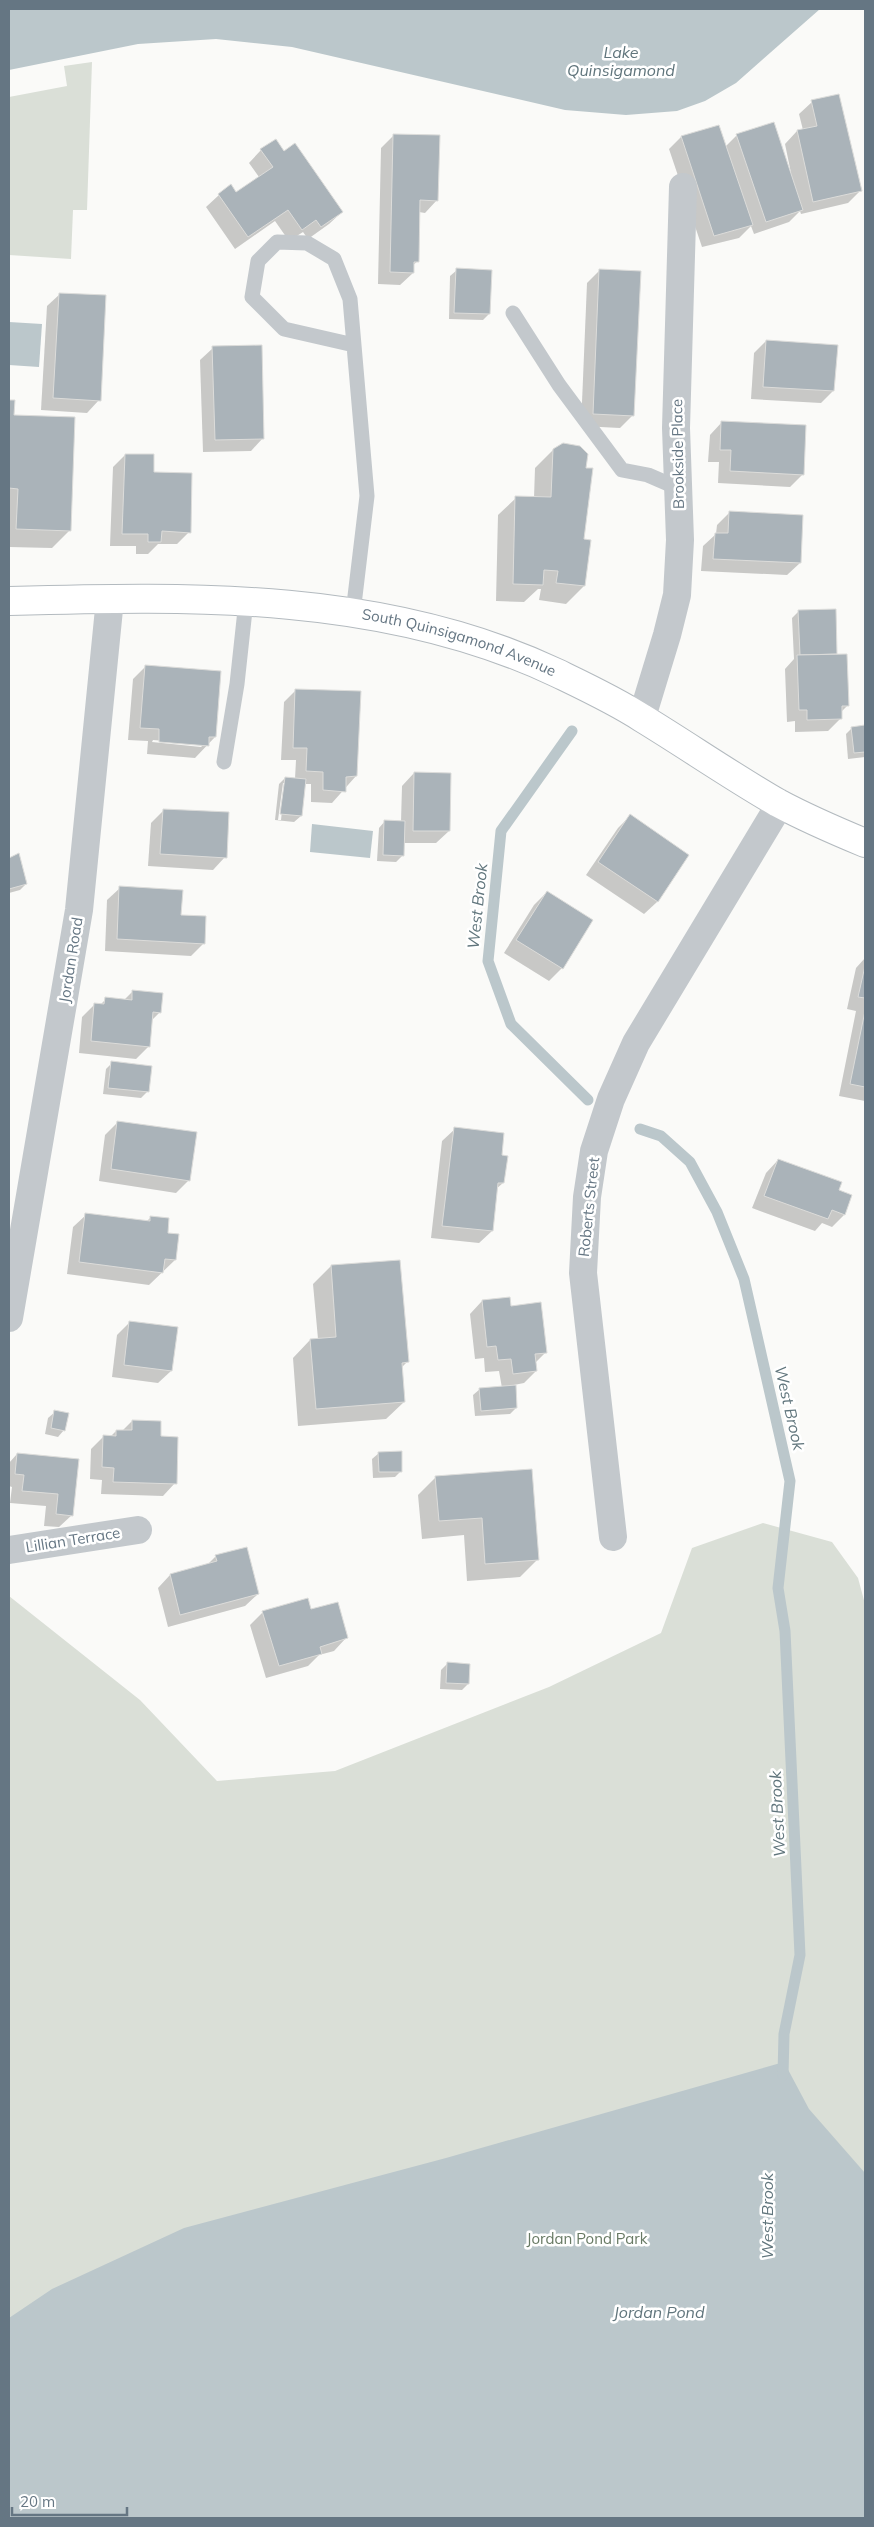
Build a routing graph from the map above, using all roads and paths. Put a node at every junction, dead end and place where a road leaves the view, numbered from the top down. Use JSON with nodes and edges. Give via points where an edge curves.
{"nodes":[{"id":1,"x":683,"y":187,"type":"dead end"},
{"id":2,"x":512,"y":312,"type":"dead end"},
{"id":3,"x":354,"y":345,"type":"junction"},
{"id":4,"x":678,"y":488,"type":"junction"},
{"id":5,"x":110,"y":599,"type":"junction"},
{"id":6,"x":9,"y":601,"type":"edge"},
{"id":7,"x":246,"y":601,"type":"junction"},
{"id":8,"x":353,"y":613,"type":"junction"},
{"id":9,"x":642,"y":717,"type":"junction"},
{"id":10,"x":224,"y":762,"type":"dead end"},
{"id":11,"x":780,"y":804,"type":"junction"},
{"id":12,"x":865,"y":844,"type":"edge"},
{"id":13,"x":9,"y":1318,"type":"edge"},
{"id":14,"x":138,"y":1530,"type":"dead end"},
{"id":15,"x":614,"y":1537,"type":"dead end"},
{"id":16,"x":9,"y":1550,"type":"edge"}],
"edges":[{"from":1,"to":4,"type":"street","name":"Brookside Place","via":[[676,419]]},
{"from":2,"to":4,"type":"lane","via":[[559,385],[622,470],[648,474]]},
{"from":3,"to":3,"type":"lane","via":[[350,299],[334,259],[307,243],[277,242],[258,261],[252,297],[284,329]]},
{"from":3,"to":8,"type":"lane","via":[[367,496]]},
{"from":4,"to":9,"type":"street","name":"Brookside Place","via":[[680,540],[676,594]]},
{"from":5,"to":6,"type":"main road","name":"South Quinsigamond Avenue"},
{"from":5,"to":7,"type":"main road","name":"South Quinsigamond Avenue"},
{"from":5,"to":13,"type":"street","name":"Jordan Road","via":[[79,910]]},
{"from":7,"to":8,"type":"main road","name":"South Quinsigamond Avenue"},
{"from":7,"to":10,"type":"lane"},
{"from":8,"to":9,"type":"main road","name":"South Quinsigamond Avenue","via":[[432,628],[517,655]]},
{"from":9,"to":11,"type":"main road","name":"South Quinsigamond Avenue"},
{"from":11,"to":12,"type":"main road","name":"South Quinsigamond Avenue"},
{"from":11,"to":15,"type":"street","name":"Roberts Street","via":[[636,1043],[611,1099],[594,1151],[587,1197],[583,1273]]},
{"from":14,"to":16,"type":"street","name":"Lillian Terrace"}]}
